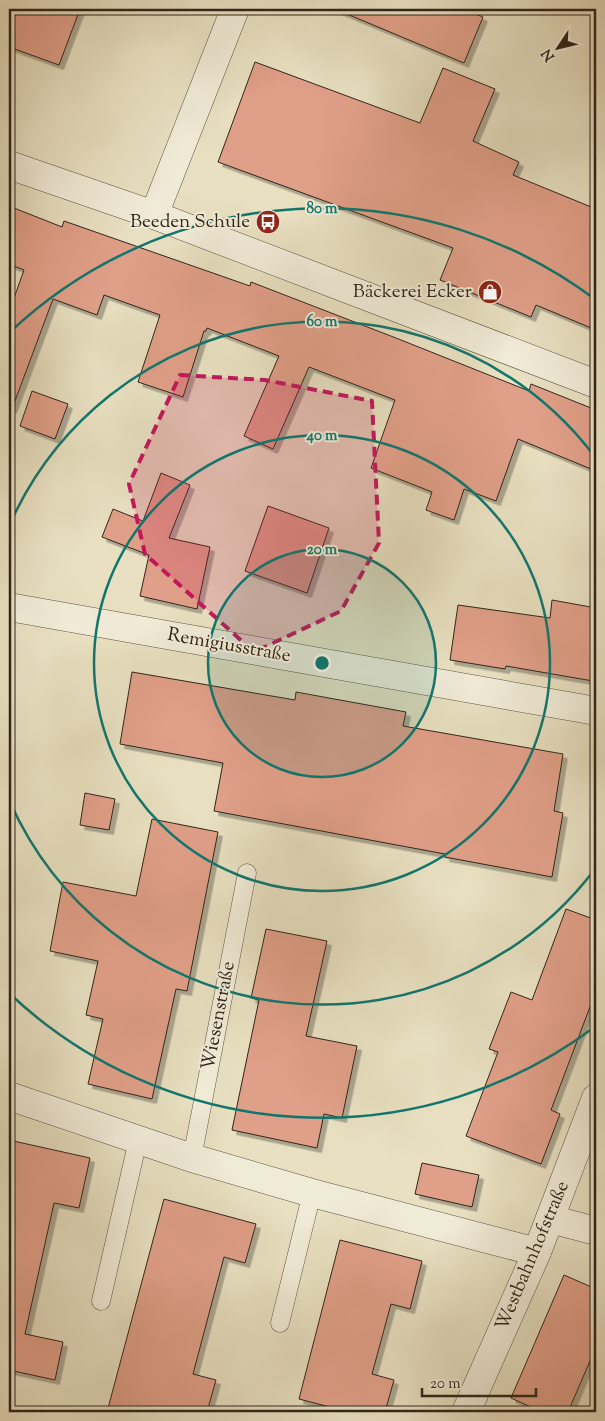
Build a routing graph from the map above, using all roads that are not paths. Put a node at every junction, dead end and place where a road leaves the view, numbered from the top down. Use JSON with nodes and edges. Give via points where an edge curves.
{"nodes":[{"id":1,"x":235,"y":9,"type":"edge"},
{"id":2,"x":9,"y":164,"type":"edge"},
{"id":3,"x":154,"y":215,"type":"junction"},
{"id":4,"x":596,"y":384,"type":"edge"},
{"id":5,"x":9,"y":607,"type":"edge"},
{"id":6,"x":596,"y":712,"type":"edge"},
{"id":7,"x":247,"y":873,"type":"dead end"},
{"id":8,"x":9,"y":1096,"type":"edge"},
{"id":9,"x":596,"y":1098,"type":"edge"},
{"id":10,"x":138,"y":1140,"type":"junction"},
{"id":11,"x":192,"y":1158,"type":"junction"},
{"id":12,"x":312,"y":1193,"type":"junction"},
{"id":13,"x":550,"y":1219,"type":"junction"},
{"id":14,"x":596,"y":1231,"type":"edge"},
{"id":15,"x":537,"y":1252,"type":"junction"},
{"id":16,"x":101,"y":1301,"type":"dead end"},
{"id":17,"x":280,"y":1323,"type":"dead end"},
{"id":18,"x":466,"y":1412,"type":"edge"}],
"edges":[{"from":1,"to":3,"type":"street"},
{"from":2,"to":3,"type":"street"},
{"from":3,"to":4,"type":"street"},
{"from":5,"to":6,"type":"street","name":"Remigiusstraße"},
{"from":7,"to":11,"type":"lane","name":"Wiesenstraße"},
{"from":8,"to":10,"type":"street"},
{"from":9,"to":13,"type":"street","name":"Westbahnhofstraße"},
{"from":10,"to":11,"type":"street"},
{"from":10,"to":16,"type":"lane"},
{"from":11,"to":12,"type":"street"},
{"from":12,"to":15,"type":"street"},
{"from":12,"to":17,"type":"lane"},
{"from":13,"to":14,"type":"street"},
{"from":13,"to":15,"type":"street","name":"Westbahnhofstraße"},
{"from":15,"to":18,"type":"street","name":"Westbahnhofstraße"}]}
